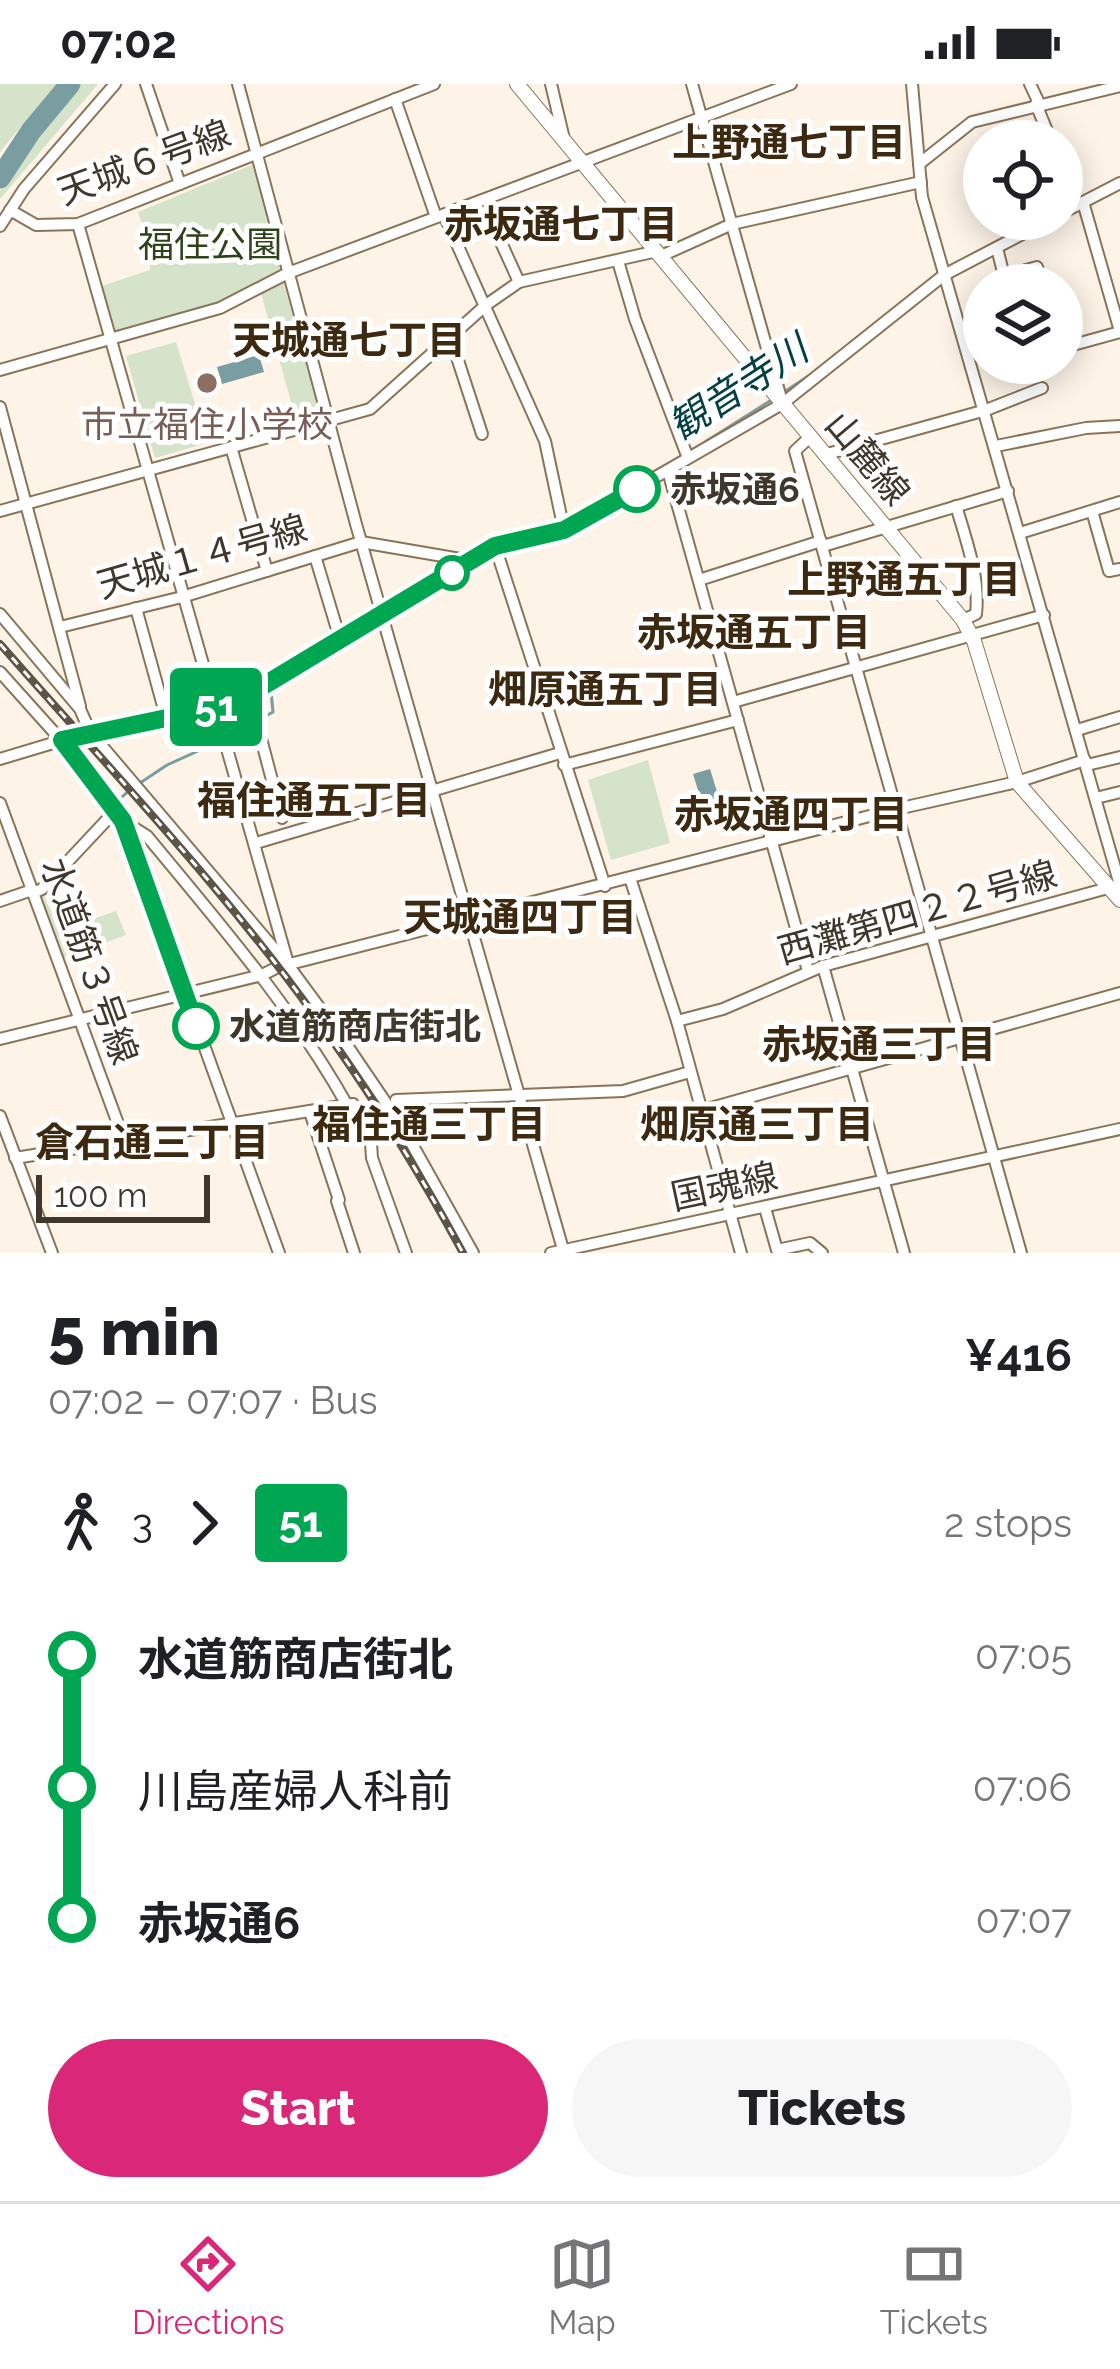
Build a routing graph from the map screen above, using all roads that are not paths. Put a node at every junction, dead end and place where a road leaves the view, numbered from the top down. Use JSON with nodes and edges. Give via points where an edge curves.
{"nodes":[{"id":1,"x":115,"y":84,"type":"edge"},
{"id":2,"x":146,"y":84,"type":"edge"},
{"id":3,"x":238,"y":84,"type":"edge"},
{"id":4,"x":434,"y":84,"type":"edge"},
{"id":5,"x":517,"y":84,"type":"edge"},
{"id":6,"x":551,"y":84,"type":"edge"},
{"id":7,"x":692,"y":84,"type":"edge"},
{"id":8,"x":791,"y":84,"type":"edge"},
{"id":9,"x":912,"y":84,"type":"edge"},
{"id":10,"x":1030,"y":84,"type":"edge"},
{"id":11,"x":1120,"y":86,"type":"edge"},
{"id":12,"x":408,"y":89,"type":"edge"},
{"id":13,"x":395,"y":99,"type":"junction"},
{"id":14,"x":1037,"y":104,"type":"junction"},
{"id":15,"x":702,"y":118,"type":"junction"},
{"id":16,"x":1043,"y":120,"type":"edge"},
{"id":17,"x":565,"y":140,"type":"junction"},
{"id":18,"x":256,"y":153,"type":"junction"},
{"id":19,"x":584,"y":164,"type":"junction"},
{"id":20,"x":919,"y":164,"type":"junction"},
{"id":21,"x":921,"y":182,"type":"junction"},
{"id":22,"x":1120,"y":182,"type":"edge"},
{"id":23,"x":180,"y":184,"type":"junction"},
{"id":24,"x":1083,"y":202,"type":"joint"},
{"id":25,"x":10,"y":210,"type":"junction"},
{"id":26,"x":440,"y":216,"type":"junction"},
{"id":27,"x":78,"y":224,"type":"junction"},
{"id":28,"x":732,"y":224,"type":"junction"},
{"id":29,"x":0,"y":226,"type":"edge"},
{"id":30,"x":499,"y":238,"type":"dead end"},
{"id":31,"x":1012,"y":240,"type":"edge"},
{"id":32,"x":997,"y":248,"type":"junction"},
{"id":33,"x":659,"y":254,"type":"junction"},
{"id":34,"x":618,"y":261,"type":"junction"},
{"id":35,"x":1001,"y":264,"type":"edge"},
{"id":36,"x":288,"y":273,"type":"junction"},
{"id":37,"x":944,"y":275,"type":"junction"},
{"id":38,"x":519,"y":282,"type":"junction"},
{"id":39,"x":1116,"y":299,"type":"edge"},
{"id":40,"x":486,"y":305,"type":"junction"},
{"id":41,"x":1120,"y":332,"type":"edge"},
{"id":42,"x":451,"y":339,"type":"junction"},
{"id":43,"x":111,"y":340,"type":"junction"},
{"id":44,"x":1083,"y":342,"type":"edge"},
{"id":45,"x":0,"y":370,"type":"edge"},
{"id":46,"x":1042,"y":388,"type":"dead end"},
{"id":47,"x":781,"y":400,"type":"junction"},
{"id":48,"x":0,"y":407,"type":"edge"},
{"id":49,"x":986,"y":410,"type":"junction"},
{"id":50,"x":327,"y":419,"type":"junction"},
{"id":51,"x":1120,"y":426,"type":"edge"},
{"id":52,"x":482,"y":434,"type":"dead end"},
{"id":53,"x":812,"y":436,"type":"junction"},
{"id":54,"x":996,"y":446,"type":"junction"},
{"id":55,"x":232,"y":447,"type":"junction"},
{"id":56,"x":686,"y":454,"type":"junction"},
{"id":57,"x":827,"y":454,"type":"junction"},
{"id":58,"x":147,"y":470,"type":"junction"},
{"id":59,"x":668,"y":471,"type":"junction"},
{"id":60,"x":1008,"y":491,"type":"junction"},
{"id":61,"x":1120,"y":502,"type":"edge"},
{"id":62,"x":25,"y":504,"type":"junction"},
{"id":63,"x":956,"y":506,"type":"junction"},
{"id":64,"x":0,"y":511,"type":"edge"},
{"id":65,"x":1092,"y":511,"type":"junction"},
{"id":66,"x":563,"y":524,"type":"junction"},
{"id":67,"x":888,"y":527,"type":"junction"},
{"id":68,"x":1020,"y":533,"type":"junction"},
{"id":69,"x":361,"y":542,"type":"junction"},
{"id":70,"x":822,"y":544,"type":"junction"},
{"id":71,"x":495,"y":546,"type":"junction"},
{"id":72,"x":315,"y":556,"type":"junction"},
{"id":73,"x":470,"y":560,"type":"junction"},
{"id":74,"x":1120,"y":568,"type":"edge"},
{"id":75,"x":267,"y":571,"type":"junction"},
{"id":76,"x":699,"y":580,"type":"junction"},
{"id":77,"x":182,"y":597,"type":"junction"},
{"id":78,"x":136,"y":608,"type":"junction"},
{"id":79,"x":381,"y":613,"type":"junction"},
{"id":80,"x":0,"y":614,"type":"edge"},
{"id":81,"x":1044,"y":615,"type":"junction"},
{"id":82,"x":963,"y":620,"type":"junction"},
{"id":83,"x":60,"y":627,"type":"junction"},
{"id":84,"x":970,"y":634,"type":"junction"},
{"id":85,"x":340,"y":639,"type":"junction"},
{"id":86,"x":65,"y":650,"type":"junction"},
{"id":87,"x":38,"y":657,"type":"junction"},
{"id":88,"x":857,"y":668,"type":"junction"},
{"id":89,"x":0,"y":672,"type":"edge"},
{"id":90,"x":733,"y":702,"type":"junction"},
{"id":91,"x":214,"y":708,"type":"junction"},
{"id":92,"x":80,"y":709,"type":"junction"},
{"id":93,"x":166,"y":717,"type":"junction"},
{"id":94,"x":1120,"y":717,"type":"edge"},
{"id":95,"x":738,"y":720,"type":"junction"},
{"id":96,"x":1077,"y":730,"type":"junction"},
{"id":97,"x":90,"y":732,"type":"junction"},
{"id":98,"x":62,"y":740,"type":"junction"},
{"id":99,"x":224,"y":740,"type":"junction"},
{"id":100,"x":1120,"y":757,"type":"edge"},
{"id":101,"x":0,"y":759,"type":"edge"},
{"id":102,"x":562,"y":759,"type":"junction"},
{"id":103,"x":1086,"y":763,"type":"junction"},
{"id":104,"x":1017,"y":782,"type":"junction"},
{"id":105,"x":432,"y":791,"type":"junction"},
{"id":106,"x":1120,"y":792,"type":"edge"},
{"id":107,"x":1096,"y":798,"type":"junction"},
{"id":108,"x":0,"y":803,"type":"edge"},
{"id":109,"x":896,"y":809,"type":"junction"},
{"id":110,"x":117,"y":810,"type":"junction"},
{"id":111,"x":282,"y":818,"type":"dead end"},
{"id":112,"x":1120,"y":827,"type":"edge"},
{"id":113,"x":1105,"y":829,"type":"junction"},
{"id":114,"x":771,"y":841,"type":"junction"},
{"id":115,"x":256,"y":843,"type":"junction"},
{"id":116,"x":630,"y":878,"type":"junction"},
{"id":117,"x":604,"y":886,"type":"junction"},
{"id":118,"x":1114,"y":887,"type":"edge"},
{"id":119,"x":32,"y":891,"type":"junction"},
{"id":120,"x":1120,"y":900,"type":"edge"},
{"id":121,"x":0,"y":901,"type":"edge"},
{"id":122,"x":468,"y":920,"type":"junction"},
{"id":123,"x":933,"y":936,"type":"junction"},
{"id":124,"x":288,"y":964,"type":"junction"},
{"id":125,"x":823,"y":966,"type":"junction"},
{"id":126,"x":808,"y":971,"type":"junction"},
{"id":127,"x":262,"y":975,"type":"junction"},
{"id":128,"x":183,"y":992,"type":"junction"},
{"id":129,"x":1120,"y":993,"type":"edge"},
{"id":130,"x":79,"y":1019,"type":"junction"},
{"id":131,"x":677,"y":1021,"type":"junction"},
{"id":132,"x":962,"y":1036,"type":"junction"},
{"id":133,"x":0,"y":1039,"type":"edge"},
{"id":134,"x":852,"y":1068,"type":"junction"},
{"id":135,"x":690,"y":1072,"type":"junction"},
{"id":136,"x":520,"y":1095,"type":"junction"},
{"id":137,"x":396,"y":1100,"type":"dead end"},
{"id":138,"x":347,"y":1105,"type":"junction"},
{"id":139,"x":700,"y":1111,"type":"junction"},
{"id":140,"x":310,"y":1112,"type":"junction"},
{"id":141,"x":0,"y":1116,"type":"edge"},
{"id":142,"x":229,"y":1126,"type":"junction"},
{"id":143,"x":1120,"y":1129,"type":"edge"},
{"id":144,"x":4,"y":1136,"type":"edge"},
{"id":145,"x":124,"y":1140,"type":"junction"},
{"id":146,"x":997,"y":1157,"type":"junction"},
{"id":147,"x":15,"y":1158,"type":"junction"},
{"id":148,"x":884,"y":1182,"type":"junction"},
{"id":149,"x":765,"y":1208,"type":"junction"},
{"id":150,"x":731,"y":1215,"type":"junction"},
{"id":151,"x":559,"y":1252,"type":"edge"},
{"id":152,"x":52,"y":1253,"type":"edge"},
{"id":153,"x":279,"y":1253,"type":"edge"},
{"id":154,"x":354,"y":1253,"type":"edge"},
{"id":155,"x":406,"y":1253,"type":"edge"},
{"id":156,"x":473,"y":1253,"type":"edge"},
{"id":157,"x":741,"y":1253,"type":"edge"},
{"id":158,"x":822,"y":1253,"type":"edge"},
{"id":159,"x":904,"y":1253,"type":"edge"},
{"id":160,"x":1022,"y":1253,"type":"edge"}],
"edges":[{"from":1,"to":25,"type":"street"},
{"from":2,"to":23,"type":"street"},
{"from":3,"to":18,"type":"street"},
{"from":4,"to":12,"type":"street","name":"天城６号線"},
{"from":5,"to":17,"type":"main road","name":"山麓線"},
{"from":6,"to":17,"type":"street"},
{"from":7,"to":15,"type":"street"},
{"from":8,"to":15,"type":"street"},
{"from":9,"to":20,"type":"street"},
{"from":10,"to":14,"type":"street"},
{"from":11,"to":14,"type":"street"},
{"from":12,"to":13,"type":"street","name":"天城６号線"},
{"from":13,"to":18,"type":"street","name":"天城６号線"},
{"from":13,"to":26,"type":"street"},
{"from":14,"to":16,"type":"street"},
{"from":14,"to":20,"type":"street","via":[[972,122]]},
{"from":15,"to":19,"type":"street"},
{"from":15,"to":28,"type":"street"},
{"from":17,"to":19,"type":"main road","name":"山麓線"},
{"from":18,"to":23,"type":"street","name":"天城６号線"},
{"from":18,"to":36,"type":"street"},
{"from":19,"to":26,"type":"street"},
{"from":19,"to":33,"type":"main road","name":"山麓線"},
{"from":20,"to":21,"type":"street"},
{"from":21,"to":28,"type":"street"},
{"from":21,"to":37,"type":"street"},
{"from":22,"to":24,"type":"street"},
{"from":23,"to":27,"type":"street","name":"天城６号線"},
{"from":24,"to":39,"type":"street"},
{"from":25,"to":27,"type":"street","name":"天城６号線","via":[[36,225]]},
{"from":25,"to":29,"type":"street"},
{"from":26,"to":36,"type":"street"},
{"from":26,"to":40,"type":"street"},
{"from":27,"to":43,"type":"street"},
{"from":28,"to":33,"type":"street"},
{"from":28,"to":47,"type":"street"},
{"from":30,"to":38,"type":"street"},
{"from":31,"to":32,"type":"street"},
{"from":32,"to":35,"type":"street"},
{"from":32,"to":37,"type":"street"},
{"from":33,"to":34,"type":"street"},
{"from":33,"to":47,"type":"main road","name":"山麓線"},
{"from":34,"to":38,"type":"street"},
{"from":34,"to":56,"type":"street"},
{"from":36,"to":43,"type":"street","via":[[220,308]]},
{"from":36,"to":50,"type":"street"},
{"from":37,"to":47,"type":"street"},
{"from":37,"to":49,"type":"street"},
{"from":38,"to":40,"type":"street"},
{"from":39,"to":41,"type":"street"},
{"from":40,"to":42,"type":"street"},
{"from":40,"to":66,"type":"street","via":[[545,441]]},
{"from":41,"to":44,"type":"street"},
{"from":42,"to":50,"type":"street","via":[[370,409]]},
{"from":42,"to":52,"type":"street"},
{"from":43,"to":45,"type":"street"},
{"from":43,"to":58,"type":"street"},
{"from":46,"to":49,"type":"street"},
{"from":47,"to":53,"type":"main road","name":"山麓線"},
{"from":47,"to":56,"type":"street"},
{"from":48,"to":62,"type":"street"},
{"from":49,"to":54,"type":"street"},
{"from":49,"to":57,"type":"street"},
{"from":50,"to":55,"type":"street"},
{"from":50,"to":69,"type":"street"},
{"from":51,"to":54,"type":"street"},
{"from":53,"to":57,"type":"main road","name":"山麓線"},
{"from":53,"to":70,"type":"street","via":[[795,451]]},
{"from":54,"to":60,"type":"street"},
{"from":55,"to":58,"type":"street"},
{"from":55,"to":75,"type":"street"},
{"from":56,"to":59,"type":"street"},
{"from":57,"to":67,"type":"main road","name":"山麓線"},
{"from":58,"to":62,"type":"street"},
{"from":58,"to":77,"type":"street"},
{"from":59,"to":66,"type":"street"},
{"from":59,"to":76,"type":"street"},
{"from":60,"to":63,"type":"street"},
{"from":60,"to":68,"type":"street"},
{"from":61,"to":65,"type":"street"},
{"from":62,"to":64,"type":"street"},
{"from":62,"to":83,"type":"street"},
{"from":63,"to":67,"type":"street"},
{"from":63,"to":82,"type":"street","via":[[976,574],[978,608]]},
{"from":65,"to":68,"type":"street"},
{"from":65,"to":74,"type":"street","via":[[1109,571]]},
{"from":66,"to":71,"type":"street"},
{"from":67,"to":70,"type":"street"},
{"from":67,"to":82,"type":"main road","name":"山麓線"},
{"from":68,"to":81,"type":"street"},
{"from":69,"to":72,"type":"street","name":"天城１４号線"},
{"from":69,"to":73,"type":"street"},
{"from":69,"to":79,"type":"street"},
{"from":70,"to":76,"type":"street"},
{"from":70,"to":88,"type":"street"},
{"from":71,"to":73,"type":"street"},
{"from":71,"to":102,"type":"street"},
{"from":72,"to":75,"type":"street","name":"天城１４号線"},
{"from":72,"to":85,"type":"street"},
{"from":73,"to":79,"type":"street"},
{"from":75,"to":77,"type":"street","name":"天城１４号線"},
{"from":76,"to":90,"type":"street"},
{"from":77,"to":78,"type":"street","name":"天城１４号線"},
{"from":77,"to":91,"type":"street"},
{"from":78,"to":83,"type":"street","name":"天城１４号線"},
{"from":78,"to":93,"type":"street"},
{"from":79,"to":85,"type":"street"},
{"from":79,"to":105,"type":"street"},
{"from":80,"to":87,"type":"street"},
{"from":81,"to":84,"type":"street"},
{"from":81,"to":96,"type":"street"},
{"from":82,"to":84,"type":"main road","name":"山麓線"},
{"from":83,"to":86,"type":"street"},
{"from":84,"to":88,"type":"street"},
{"from":84,"to":104,"type":"main road","name":"山麓線"},
{"from":85,"to":91,"type":"street"},
{"from":86,"to":87,"type":"street"},
{"from":86,"to":92,"type":"street"},
{"from":87,"to":92,"type":"street"},
{"from":88,"to":90,"type":"street"},
{"from":88,"to":109,"type":"street"},
{"from":89,"to":98,"type":"street"},
{"from":90,"to":95,"type":"street"},
{"from":91,"to":93,"type":"street"},
{"from":91,"to":99,"type":"street"},
{"from":92,"to":97,"type":"street"},
{"from":93,"to":97,"type":"street"},
{"from":94,"to":96,"type":"street"},
{"from":95,"to":102,"type":"street"},
{"from":95,"to":114,"type":"street"},
{"from":96,"to":103,"type":"street"},
{"from":97,"to":98,"type":"street"},
{"from":97,"to":124,"type":"street"},
{"from":98,"to":101,"type":"street"},
{"from":98,"to":110,"type":"street"},
{"from":99,"to":111,"type":"street","via":[[259,731]]},
{"from":99,"to":115,"type":"street"},
{"from":100,"to":103,"type":"street"},
{"from":102,"to":105,"type":"street"},
{"from":102,"to":117,"type":"street"},
{"from":103,"to":104,"type":"street"},
{"from":103,"to":107,"type":"street"},
{"from":104,"to":109,"type":"street"},
{"from":104,"to":118,"type":"main road","name":"山麓線"},
{"from":105,"to":115,"type":"street"},
{"from":105,"to":122,"type":"street"},
{"from":106,"to":107,"type":"street"},
{"from":107,"to":113,"type":"street"},
{"from":108,"to":119,"type":"street","name":"水道筋３号線"},
{"from":109,"to":114,"type":"street"},
{"from":109,"to":123,"type":"street"},
{"from":110,"to":119,"type":"street"},
{"from":110,"to":127,"type":"street"},
{"from":110,"to":128,"type":"street"},
{"from":112,"to":113,"type":"street"},
{"from":113,"to":118,"type":"street"},
{"from":114,"to":116,"type":"street"},
{"from":114,"to":126,"type":"street"},
{"from":115,"to":124,"type":"street"},
{"from":116,"to":117,"type":"street"},
{"from":116,"to":131,"type":"street"},
{"from":117,"to":122,"type":"street"},
{"from":118,"to":120,"type":"main road","name":"山麓線"},
{"from":118,"to":123,"type":"street","name":"西灘第四２２号線"},
{"from":119,"to":121,"type":"street"},
{"from":119,"to":130,"type":"street","name":"水道筋３号線"},
{"from":122,"to":124,"type":"street"},
{"from":122,"to":136,"type":"street"},
{"from":123,"to":125,"type":"street","name":"西灘第四２２号線"},
{"from":123,"to":132,"type":"street"},
{"from":124,"to":127,"type":"street"},
{"from":124,"to":156,"type":"street","via":[[403,1128]]},
{"from":125,"to":126,"type":"street","name":"西灘第四２２号線"},
{"from":125,"to":134,"type":"street"},
{"from":126,"to":131,"type":"street","name":"西灘第四２２号線","via":[[723,1010]]},
{"from":127,"to":128,"type":"street"},
{"from":127,"to":138,"type":"street"},
{"from":128,"to":130,"type":"street"},
{"from":128,"to":142,"type":"street"},
{"from":129,"to":132,"type":"street"},
{"from":130,"to":133,"type":"street"},
{"from":130,"to":145,"type":"street","name":"水道筋３号線"},
{"from":131,"to":135,"type":"street"},
{"from":132,"to":134,"type":"street"},
{"from":132,"to":146,"type":"street"},
{"from":134,"to":139,"type":"street"},
{"from":134,"to":148,"type":"street"},
{"from":135,"to":136,"type":"street","via":[[623,1091]]},
{"from":135,"to":139,"type":"street"},
{"from":136,"to":137,"type":"street"},
{"from":136,"to":151,"type":"street"},
{"from":138,"to":140,"type":"street"},
{"from":138,"to":155,"type":"street","via":[[370,1130]]},
{"from":139,"to":150,"type":"street"},
{"from":140,"to":142,"type":"street"},
{"from":140,"to":154,"type":"street"},
{"from":141,"to":144,"type":"street"},
{"from":142,"to":145,"type":"street"},
{"from":142,"to":153,"type":"street"},
{"from":143,"to":146,"type":"street","name":"国魂線"},
{"from":144,"to":147,"type":"street"},
{"from":145,"to":147,"type":"street"},
{"from":146,"to":148,"type":"street","name":"国魂線"},
{"from":146,"to":160,"type":"street"},
{"from":147,"to":152,"type":"street"},
{"from":148,"to":149,"type":"street","name":"国魂線"},
{"from":148,"to":159,"type":"street"},
{"from":149,"to":150,"type":"street","name":"国魂線"},
{"from":149,"to":158,"type":"street","via":[[777,1250],[810,1243]]},
{"from":150,"to":151,"type":"street","name":"国魂線"},
{"from":150,"to":157,"type":"street"}]}
